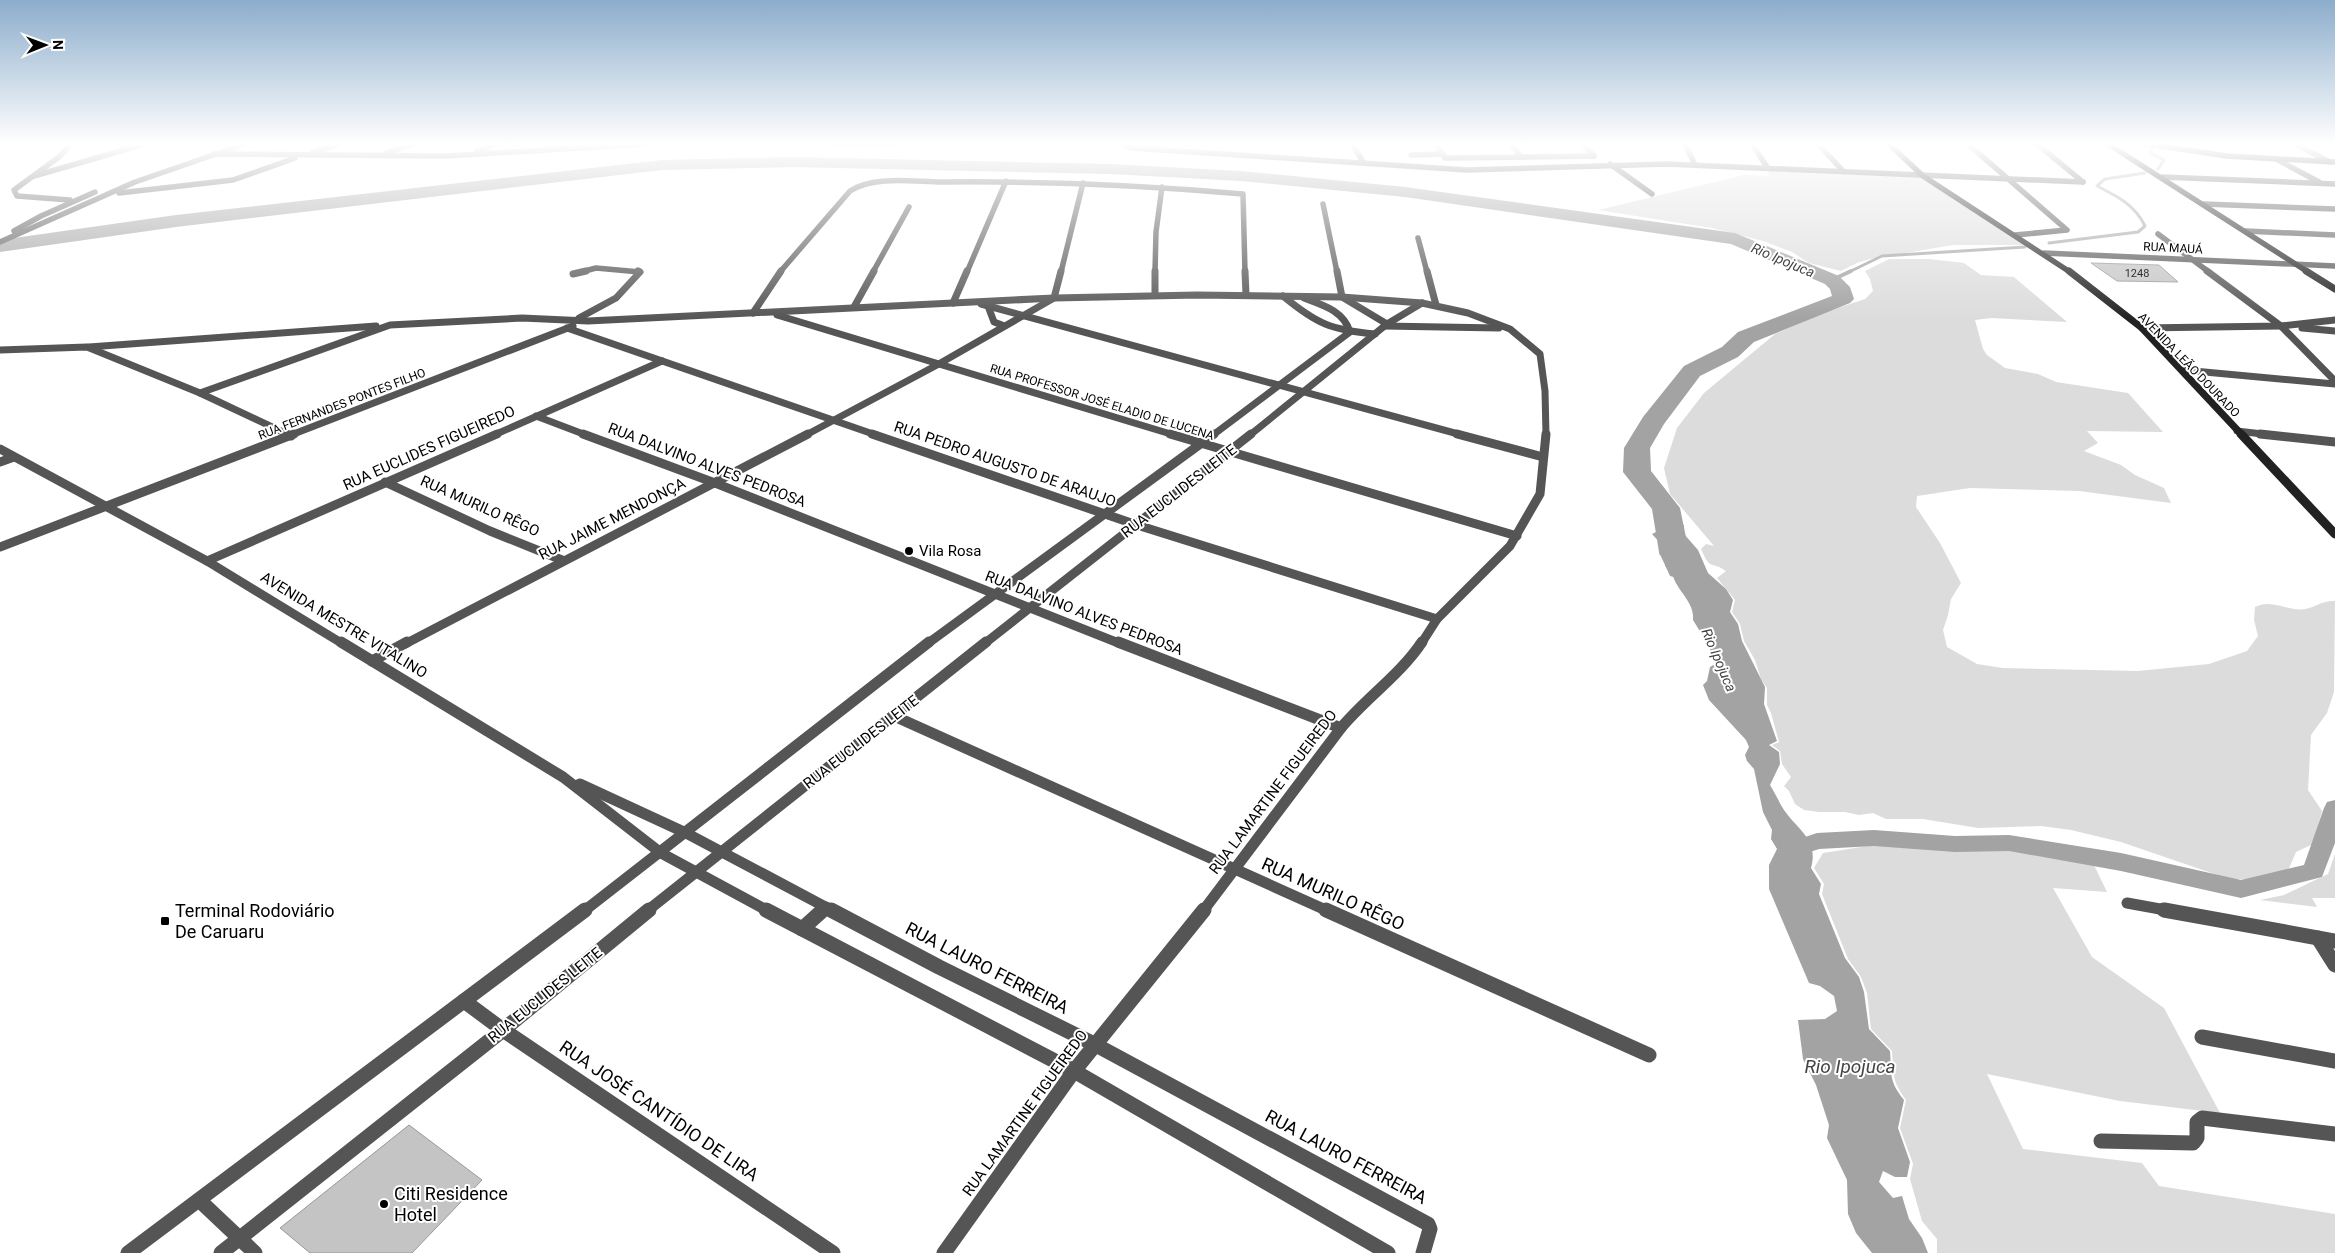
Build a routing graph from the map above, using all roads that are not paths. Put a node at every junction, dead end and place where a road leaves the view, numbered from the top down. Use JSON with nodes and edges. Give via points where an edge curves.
{"nodes":[{"id":1,"x":68,"y":202,"type":"edge"},
{"id":2,"x":87,"y":202,"type":"edge"},
{"id":3,"x":839,"y":202,"type":"edge"},
{"id":4,"x":997,"y":202,"type":"edge"},
{"id":5,"x":1078,"y":202,"type":"edge"},
{"id":6,"x":1160,"y":202,"type":"edge"},
{"id":7,"x":1243,"y":202,"type":"edge"},
{"id":8,"x":1964,"y":202,"type":"edge"},
{"id":9,"x":2036,"y":202,"type":"edge"},
{"id":10,"x":1323,"y":204,"type":"dead end"},
{"id":11,"x":2204,"y":204,"type":"joint"},
{"id":12,"x":909,"y":207,"type":"dead end"},
{"id":13,"x":2335,"y":209,"type":"edge"},
{"id":14,"x":2246,"y":231,"type":"junction"},
{"id":15,"x":2158,"y":234,"type":"dead end"},
{"id":16,"x":2015,"y":235,"type":"junction"},
{"id":17,"x":2335,"y":236,"type":"edge"},
{"id":18,"x":1418,"y":238,"type":"dead end"},
{"id":19,"x":0,"y":242,"type":"edge"},
{"id":20,"x":2044,"y":253,"type":"junction"},
{"id":21,"x":2194,"y":260,"type":"junction"},
{"id":22,"x":2300,"y":265,"type":"junction"},
{"id":23,"x":2335,"y":266,"type":"edge"},
{"id":24,"x":573,"y":274,"type":"dead end"},
{"id":25,"x":2335,"y":289,"type":"edge"},
{"id":26,"x":1154,"y":295,"type":"junction"},
{"id":27,"x":1246,"y":295,"type":"junction"},
{"id":28,"x":1283,"y":296,"type":"junction"},
{"id":29,"x":1299,"y":296,"type":"junction"},
{"id":30,"x":1342,"y":297,"type":"junction"},
{"id":31,"x":1054,"y":298,"type":"junction"},
{"id":32,"x":972,"y":302,"type":"junction"},
{"id":33,"x":953,"y":303,"type":"junction"},
{"id":34,"x":1422,"y":303,"type":"junction"},
{"id":35,"x":1436,"y":305,"type":"junction"},
{"id":36,"x":988,"y":306,"type":"junction"},
{"id":37,"x":854,"y":307,"type":"junction"},
{"id":38,"x":752,"y":313,"type":"junction"},
{"id":39,"x":768,"y":313,"type":"junction"},
{"id":40,"x":1023,"y":316,"type":"junction"},
{"id":41,"x":576,"y":320,"type":"junction"},
{"id":42,"x":588,"y":320,"type":"junction"},
{"id":43,"x":2335,"y":320,"type":"edge"},
{"id":44,"x":390,"y":325,"type":"junction"},
{"id":45,"x":1385,"y":325,"type":"junction"},
{"id":46,"x":1002,"y":326,"type":"junction"},
{"id":47,"x":2281,"y":326,"type":"junction"},
{"id":48,"x":567,"y":328,"type":"junction"},
{"id":49,"x":1510,"y":328,"type":"junction"},
{"id":50,"x":2142,"y":328,"type":"junction"},
{"id":51,"x":2335,"y":331,"type":"edge"},
{"id":52,"x":1350,"y":332,"type":"junction"},
{"id":53,"x":1375,"y":334,"type":"junction"},
{"id":54,"x":1522,"y":338,"type":"joint"},
{"id":55,"x":87,"y":347,"type":"junction"},
{"id":56,"x":0,"y":350,"type":"edge"},
{"id":57,"x":662,"y":361,"type":"junction"},
{"id":58,"x":936,"y":365,"type":"junction"},
{"id":59,"x":2183,"y":370,"type":"junction"},
{"id":60,"x":2335,"y":383,"type":"edge"},
{"id":61,"x":1277,"y":387,"type":"junction"},
{"id":62,"x":1303,"y":393,"type":"junction"},
{"id":63,"x":200,"y":394,"type":"junction"},
{"id":64,"x":536,"y":416,"type":"junction"},
{"id":65,"x":834,"y":419,"type":"junction"},
{"id":66,"x":2237,"y":431,"type":"junction"},
{"id":67,"x":291,"y":436,"type":"junction"},
{"id":68,"x":2335,"y":442,"type":"edge"},
{"id":69,"x":1202,"y":444,"type":"junction"},
{"id":70,"x":0,"y":449,"type":"edge"},
{"id":71,"x":1229,"y":452,"type":"junction"},
{"id":72,"x":14,"y":457,"type":"junction"},
{"id":73,"x":1542,"y":457,"type":"junction"},
{"id":74,"x":0,"y":462,"type":"edge"},
{"id":75,"x":386,"y":482,"type":"junction"},
{"id":76,"x":715,"y":483,"type":"junction"},
{"id":77,"x":105,"y":506,"type":"junction"},
{"id":78,"x":1107,"y":514,"type":"junction"},
{"id":79,"x":1137,"y":524,"type":"junction"},
{"id":80,"x":2331,"y":524,"type":"edge"},
{"id":81,"x":2335,"y":534,"type":"edge"},
{"id":82,"x":1517,"y":536,"type":"junction"},
{"id":83,"x":0,"y":547,"type":"edge"},
{"id":84,"x":562,"y":560,"type":"junction"},
{"id":85,"x":207,"y":561,"type":"junction"},
{"id":86,"x":992,"y":594,"type":"junction"},
{"id":87,"x":1030,"y":609,"type":"junction"},
{"id":88,"x":1436,"y":619,"type":"junction"},
{"id":89,"x":372,"y":661,"type":"junction"},
{"id":90,"x":894,"y":716,"type":"junction"},
{"id":91,"x":1342,"y":728,"type":"junction"},
{"id":92,"x":563,"y":777,"type":"junction"},
{"id":93,"x":686,"y":833,"type":"junction"},
{"id":94,"x":719,"y":852,"type":"junction"},
{"id":95,"x":661,"y":853,"type":"junction"},
{"id":96,"x":1236,"y":870,"type":"junction"},
{"id":97,"x":694,"y":872,"type":"junction"},
{"id":98,"x":2127,"y":903,"type":"dead end"},
{"id":99,"x":826,"y":907,"type":"junction"},
{"id":100,"x":802,"y":929,"type":"junction"},
{"id":101,"x":2318,"y":938,"type":"junction"},
{"id":102,"x":2335,"y":941,"type":"edge"},
{"id":103,"x":2335,"y":965,"type":"edge"},
{"id":104,"x":464,"y":1001,"type":"junction"},
{"id":105,"x":503,"y":1030,"type":"junction"},
{"id":106,"x":2202,"y":1037,"type":"dead end"},
{"id":107,"x":1094,"y":1044,"type":"junction"},
{"id":108,"x":1649,"y":1055,"type":"dead end"},
{"id":109,"x":2335,"y":1061,"type":"edge"},
{"id":110,"x":1074,"y":1071,"type":"junction"},
{"id":111,"x":2335,"y":1134,"type":"edge"},
{"id":112,"x":2101,"y":1142,"type":"dead end"},
{"id":113,"x":198,"y":1200,"type":"junction"},
{"id":114,"x":238,"y":1239,"type":"junction"},
{"id":115,"x":128,"y":1253,"type":"edge"},
{"id":116,"x":221,"y":1253,"type":"edge"},
{"id":117,"x":255,"y":1253,"type":"edge"},
{"id":118,"x":832,"y":1253,"type":"edge"},
{"id":119,"x":944,"y":1253,"type":"edge"},
{"id":120,"x":1388,"y":1253,"type":"edge"},
{"id":121,"x":1423,"y":1253,"type":"edge"}],
"edges":[{"from":1,"to":19,"type":"street"},
{"from":2,"to":19,"type":"street"},
{"from":3,"to":38,"type":"street","via":[[793,255]]},
{"from":4,"to":33,"type":"street"},
{"from":5,"to":31,"type":"street"},
{"from":6,"to":26,"type":"street"},
{"from":7,"to":27,"type":"street"},
{"from":8,"to":16,"type":"main road","name":"AVENIDA LEÃO DOURADO"},
{"from":9,"to":16,"type":"street","via":[[2067,230]]},
{"from":10,"to":30,"type":"street"},
{"from":11,"to":13,"type":"street"},
{"from":11,"to":14,"type":"main road"},
{"from":12,"to":37,"type":"street"},
{"from":14,"to":17,"type":"street"},
{"from":14,"to":22,"type":"main road"},
{"from":15,"to":21,"type":"street"},
{"from":16,"to":20,"type":"main road","name":"AVENIDA LEÃO DOURADO"},
{"from":18,"to":35,"type":"street"},
{"from":20,"to":21,"type":"street","name":"RUA MAUÁ"},
{"from":20,"to":50,"type":"main road","name":"AVENIDA LEÃO DOURADO"},
{"from":21,"to":22,"type":"street","name":"RUA MAUÁ"},
{"from":21,"to":47,"type":"street"},
{"from":22,"to":23,"type":"street","name":"RUA MAUÁ"},
{"from":22,"to":25,"type":"main road"},
{"from":24,"to":41,"type":"street","via":[[596,268],[640,272],[616,298]]},
{"from":26,"to":27,"type":"street","name":"RUA PROFESSOR JOSÉ ELADIO DE LUCENA"},
{"from":26,"to":31,"type":"street","name":"RUA PROFESSOR JOSÉ ELADIO DE LUCENA"},
{"from":27,"to":28,"type":"street","name":"RUA PROFESSOR JOSÉ ELADIO DE LUCENA"},
{"from":28,"to":29,"type":"street","name":"RUA PROFESSOR JOSÉ ELADIO DE LUCENA"},
{"from":28,"to":52,"type":"street","via":[[1313,320]]},
{"from":29,"to":30,"type":"street","name":"RUA PROFESSOR JOSÉ ELADIO DE LUCENA"},
{"from":29,"to":52,"type":"street","via":[[1339,314],[1349,325]]},
{"from":30,"to":34,"type":"street","name":"RUA PROFESSOR JOSÉ ELADIO DE LUCENA"},
{"from":30,"to":45,"type":"street"},
{"from":31,"to":32,"type":"street","name":"RUA PROFESSOR JOSÉ ELADIO DE LUCENA"},
{"from":31,"to":40,"type":"street","name":"RUA JAIME MENDONÇA"},
{"from":32,"to":33,"type":"street","name":"RUA PROFESSOR JOSÉ ELADIO DE LUCENA"},
{"from":32,"to":36,"type":"street"},
{"from":33,"to":37,"type":"street","name":"RUA PROFESSOR JOSÉ ELADIO DE LUCENA"},
{"from":34,"to":35,"type":"street","name":"RUA PROFESSOR JOSÉ ELADIO DE LUCENA"},
{"from":34,"to":45,"type":"street","name":"RUA EUCLIDES LEITE"},
{"from":35,"to":49,"type":"street","name":"RUA PROFESSOR JOSÉ ELADIO DE LUCENA","via":[[1468,312]]},
{"from":36,"to":40,"type":"street"},
{"from":36,"to":46,"type":"street","via":[[994,322]]},
{"from":37,"to":39,"type":"street","name":"RUA PROFESSOR JOSÉ ELADIO DE LUCENA"},
{"from":38,"to":39,"type":"street","name":"RUA PROFESSOR JOSÉ ELADIO DE LUCENA"},
{"from":38,"to":42,"type":"street","name":"RUA PROFESSOR JOSÉ ELADIO DE LUCENA"},
{"from":39,"to":58,"type":"street","name":"RUA PROFESSOR JOSÉ ELADIO DE LUCENA"},
{"from":40,"to":46,"type":"street","name":"RUA JAIME MENDONÇA"},
{"from":40,"to":61,"type":"street"},
{"from":41,"to":42,"type":"street","name":"RUA PROFESSOR JOSÉ ELADIO DE LUCENA"},
{"from":41,"to":44,"type":"street","name":"RUA PROFESSOR JOSÉ ELADIO DE LUCENA","via":[[522,318]]},
{"from":42,"to":48,"type":"street","name":"RUA FERNANDES PONTES FILHO"},
{"from":43,"to":47,"type":"street"},
{"from":44,"to":55,"type":"street","name":"RUA PROFESSOR JOSÉ ELADIO DE LUCENA"},
{"from":44,"to":63,"type":"street"},
{"from":45,"to":49,"type":"street"},
{"from":45,"to":53,"type":"street","name":"RUA EUCLIDES LEITE"},
{"from":46,"to":58,"type":"street","name":"RUA JAIME MENDONÇA"},
{"from":47,"to":50,"type":"street"},
{"from":47,"to":51,"type":"street"},
{"from":47,"to":60,"type":"street"},
{"from":48,"to":57,"type":"street","name":"RUA PEDRO AUGUSTO DE ARAUJO"},
{"from":48,"to":67,"type":"street","name":"RUA FERNANDES PONTES FILHO"},
{"from":49,"to":54,"type":"street","name":"RUA PROFESSOR JOSÉ ELADIO DE LUCENA"},
{"from":50,"to":59,"type":"main road","name":"AVENIDA LEÃO DOURADO"},
{"from":52,"to":53,"type":"street"},
{"from":52,"to":61,"type":"street","name":"RUA EUCLIDES LEITE"},
{"from":53,"to":62,"type":"street","name":"RUA EUCLIDES LEITE"},
{"from":54,"to":73,"type":"street","name":"RUA LAMARTINE FIGUEIREDO","via":[[1540,354],[1546,432]]},
{"from":55,"to":56,"type":"street","name":"RUA PROFESSOR JOSÉ ELADIO DE LUCENA"},
{"from":55,"to":63,"type":"street"},
{"from":57,"to":64,"type":"street","name":"RUA EUCLIDES FIGUEIREDO"},
{"from":57,"to":65,"type":"street","name":"RUA PEDRO AUGUSTO DE ARAUJO"},
{"from":58,"to":65,"type":"street","name":"RUA JAIME MENDONÇA"},
{"from":58,"to":69,"type":"street","name":"RUA PROFESSOR JOSÉ ELADIO DE LUCENA"},
{"from":59,"to":60,"type":"street"},
{"from":59,"to":66,"type":"main road","name":"AVENIDA LEÃO DOURADO"},
{"from":61,"to":62,"type":"street"},
{"from":61,"to":69,"type":"street","name":"RUA EUCLIDES LEITE"},
{"from":62,"to":71,"type":"street","name":"RUA EUCLIDES LEITE"},
{"from":62,"to":73,"type":"street"},
{"from":63,"to":67,"type":"street"},
{"from":64,"to":75,"type":"street","name":"RUA EUCLIDES FIGUEIREDO"},
{"from":64,"to":76,"type":"street","name":"RUA DALVINO ALVES PEDROSA"},
{"from":65,"to":76,"type":"street","name":"RUA JAIME MENDONÇA"},
{"from":65,"to":78,"type":"street","name":"RUA PEDRO AUGUSTO DE ARAUJO"},
{"from":66,"to":68,"type":"street"},
{"from":66,"to":80,"type":"main road","name":"AVENIDA LEÃO DOURADO"},
{"from":67,"to":77,"type":"street","name":"RUA FERNANDES PONTES FILHO"},
{"from":69,"to":71,"type":"street","name":"RUA PROFESSOR JOSÉ ELADIO DE LUCENA"},
{"from":69,"to":78,"type":"street","name":"RUA EUCLIDES LEITE"},
{"from":70,"to":72,"type":"street","name":"AVENIDA MESTRE VITALINO"},
{"from":71,"to":79,"type":"street","name":"RUA EUCLIDES LEITE"},
{"from":71,"to":82,"type":"street","name":"RUA PROFESSOR JOSÉ ELADIO DE LUCENA"},
{"from":72,"to":74,"type":"street"},
{"from":72,"to":77,"type":"street","name":"AVENIDA MESTRE VITALINO"},
{"from":73,"to":82,"type":"street","name":"RUA LAMARTINE FIGUEIREDO","via":[[1540,494]]},
{"from":75,"to":84,"type":"street","name":"RUA MURILO RÊGO","via":[[490,531]]},
{"from":75,"to":85,"type":"street","name":"RUA EUCLIDES FIGUEIREDO"},
{"from":76,"to":84,"type":"street","name":"RUA JAIME MENDONÇA"},
{"from":76,"to":86,"type":"street","name":"RUA DALVINO ALVES PEDROSA"},
{"from":77,"to":83,"type":"street","name":"RUA FERNANDES PONTES FILHO"},
{"from":77,"to":85,"type":"street","name":"AVENIDA MESTRE VITALINO"},
{"from":78,"to":79,"type":"street","name":"RUA PEDRO AUGUSTO DE ARAUJO"},
{"from":78,"to":86,"type":"street","name":"RUA EUCLIDES LEITE"},
{"from":79,"to":87,"type":"street","name":"RUA EUCLIDES LEITE"},
{"from":79,"to":88,"type":"street","name":"RUA PEDRO AUGUSTO DE ARAUJO"},
{"from":80,"to":81,"type":"main road","name":"AVENIDA LEÃO DOURADO"},
{"from":82,"to":88,"type":"street","name":"RUA LAMARTINE FIGUEIREDO"},
{"from":84,"to":89,"type":"street","name":"RUA JAIME MENDONÇA"},
{"from":85,"to":89,"type":"street","name":"AVENIDA MESTRE VITALINO"},
{"from":86,"to":87,"type":"street","name":"RUA DALVINO ALVES PEDROSA"},
{"from":86,"to":93,"type":"street","name":"RUA EUCLIDES LEITE"},
{"from":87,"to":90,"type":"street","name":"RUA EUCLIDES LEITE"},
{"from":87,"to":91,"type":"street","name":"RUA DALVINO ALVES PEDROSA"},
{"from":88,"to":91,"type":"street","name":"RUA LAMARTINE FIGUEIREDO","via":[[1411,659]]},
{"from":89,"to":92,"type":"street","name":"AVENIDA MESTRE VITALINO"},
{"from":90,"to":94,"type":"street","name":"RUA EUCLIDES LEITE"},
{"from":90,"to":96,"type":"street","name":"RUA MURILO RÊGO"},
{"from":91,"to":96,"type":"street","name":"RUA LAMARTINE FIGUEIREDO"},
{"from":92,"to":93,"type":"street","name":"AVENIDA MESTRE VITALINO"},
{"from":92,"to":95,"type":"street","name":"AVENIDA MESTRE VITALINO"},
{"from":93,"to":94,"type":"street","name":"RUA LAURO FERREIRA"},
{"from":93,"to":95,"type":"street","name":"RUA EUCLIDES LEITE"},
{"from":94,"to":97,"type":"street","name":"RUA EUCLIDES LEITE"},
{"from":94,"to":99,"type":"street","name":"RUA LAURO FERREIRA"},
{"from":95,"to":97,"type":"street"},
{"from":95,"to":104,"type":"street","name":"RUA EUCLIDES LEITE"},
{"from":96,"to":107,"type":"street","name":"RUA LAMARTINE FIGUEIREDO"},
{"from":96,"to":108,"type":"street","name":"RUA MURILO RÊGO"},
{"from":97,"to":100,"type":"street"},
{"from":97,"to":105,"type":"street","name":"RUA EUCLIDES LEITE"},
{"from":98,"to":101,"type":"street"},
{"from":99,"to":100,"type":"street"},
{"from":99,"to":107,"type":"street","name":"RUA LAURO FERREIRA"},
{"from":100,"to":110,"type":"street"},
{"from":101,"to":102,"type":"street"},
{"from":101,"to":103,"type":"street"},
{"from":104,"to":105,"type":"street","name":"RUA JOSÉ CANTÍDIO DE LIRA"},
{"from":104,"to":113,"type":"street","name":"RUA EUCLIDES LEITE"},
{"from":105,"to":114,"type":"street","name":"RUA EUCLIDES LEITE"},
{"from":105,"to":118,"type":"street","name":"RUA JOSÉ CANTÍDIO DE LIRA"},
{"from":106,"to":109,"type":"street"},
{"from":107,"to":110,"type":"street","name":"RUA LAMARTINE FIGUEIREDO"},
{"from":107,"to":121,"type":"street","name":"RUA LAURO FERREIRA","via":[[1428,1224],[1430,1228]]},
{"from":110,"to":119,"type":"street","name":"RUA LAMARTINE FIGUEIREDO"},
{"from":110,"to":120,"type":"street"},
{"from":111,"to":112,"type":"street","via":[[2202,1118],[2196,1122],[2197,1138],[2193,1143]]},
{"from":113,"to":114,"type":"street"},
{"from":113,"to":115,"type":"street","name":"RUA EUCLIDES LEITE"},
{"from":114,"to":116,"type":"street","name":"RUA EUCLIDES LEITE"},
{"from":114,"to":117,"type":"street"}]}
